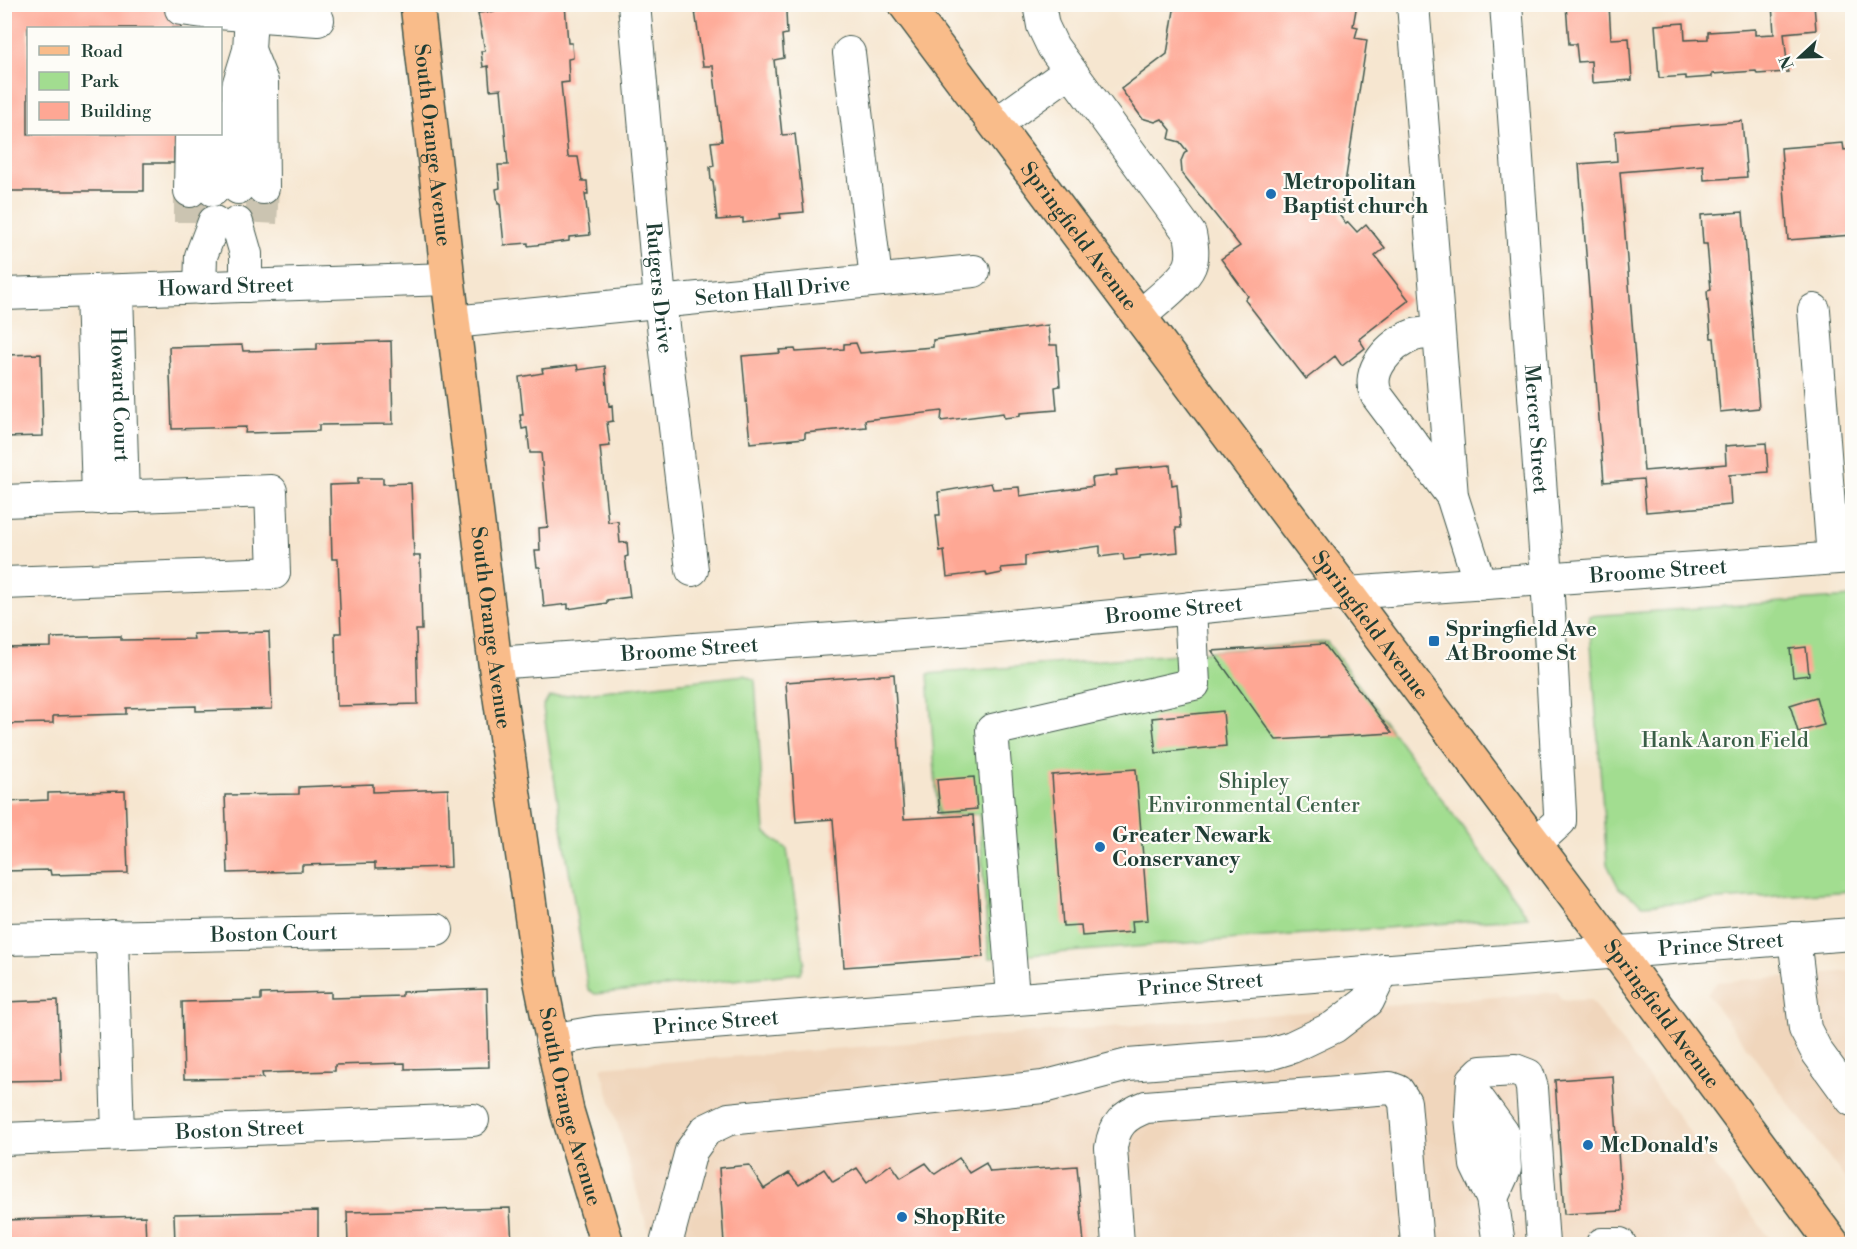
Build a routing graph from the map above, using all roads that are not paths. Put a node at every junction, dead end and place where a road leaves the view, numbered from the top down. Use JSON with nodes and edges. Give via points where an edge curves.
{"nodes":[{"id":1,"x":417,"y":4,"type":"edge"},
{"id":2,"x":634,"y":4,"type":"edge"},
{"id":3,"x":905,"y":4,"type":"edge"},
{"id":4,"x":1040,"y":4,"type":"edge"},
{"id":5,"x":1413,"y":4,"type":"edge"},
{"id":6,"x":1506,"y":4,"type":"edge"},
{"id":7,"x":213,"y":14,"type":"edge"},
{"id":8,"x":318,"y":20,"type":"dead end"},
{"id":9,"x":849,"y":53,"type":"dead end"},
{"id":10,"x":1070,"y":71,"type":"junction"},
{"id":11,"x":996,"y":124,"type":"junction"},
{"id":12,"x":192,"y":135,"type":"edge"},
{"id":13,"x":212,"y":135,"type":"edge"},
{"id":14,"x":226,"y":189,"type":"junction"},
{"id":15,"x":974,"y":271,"type":"dead end"},
{"id":16,"x":448,"y":279,"type":"junction"},
{"id":17,"x":876,"y":279,"type":"junction"},
{"id":18,"x":246,"y":286,"type":"junction"},
{"id":19,"x":200,"y":288,"type":"junction"},
{"id":20,"x":104,"y":291,"type":"junction"},
{"id":21,"x":4,"y":294,"type":"edge"},
{"id":22,"x":660,"y":301,"type":"junction"},
{"id":23,"x":1814,"y":310,"type":"dead end"},
{"id":24,"x":1140,"y":316,"type":"junction"},
{"id":25,"x":453,"y":322,"type":"junction"},
{"id":26,"x":1438,"y":333,"type":"junction"},
{"id":27,"x":1452,"y":496,"type":"junction"},
{"id":28,"x":110,"y":497,"type":"junction"},
{"id":29,"x":4,"y":501,"type":"edge"},
{"id":30,"x":1843,"y":557,"type":"edge"},
{"id":31,"x":692,"y":570,"type":"dead end"},
{"id":32,"x":1547,"y":579,"type":"junction"},
{"id":33,"x":4,"y":583,"type":"edge"},
{"id":34,"x":1480,"y":584,"type":"junction"},
{"id":35,"x":1347,"y":593,"type":"junction"},
{"id":36,"x":1190,"y":608,"type":"junction"},
{"id":37,"x":495,"y":663,"type":"junction"},
{"id":38,"x":1535,"y":844,"type":"junction"},
{"id":39,"x":437,"y":930,"type":"dead end"},
{"id":40,"x":1852,"y":934,"type":"edge"},
{"id":41,"x":112,"y":936,"type":"junction"},
{"id":42,"x":1794,"y":938,"type":"junction"},
{"id":43,"x":4,"y":939,"type":"edge"},
{"id":44,"x":1617,"y":953,"type":"junction"},
{"id":45,"x":1383,"y":970,"type":"junction"},
{"id":46,"x":1013,"y":997,"type":"junction"},
{"id":47,"x":551,"y":1040,"type":"junction"},
{"id":48,"x":1852,"y":1100,"type":"edge"},
{"id":49,"x":473,"y":1120,"type":"dead end"},
{"id":50,"x":118,"y":1134,"type":"junction"},
{"id":51,"x":4,"y":1139,"type":"edge"},
{"id":52,"x":607,"y":1245,"type":"edge"},
{"id":53,"x":666,"y":1245,"type":"edge"},
{"id":54,"x":1118,"y":1245,"type":"edge"},
{"id":55,"x":1417,"y":1245,"type":"edge"},
{"id":56,"x":1499,"y":1245,"type":"edge"},
{"id":57,"x":1543,"y":1245,"type":"edge"},
{"id":58,"x":1602,"y":1245,"type":"edge"},
{"id":59,"x":1620,"y":1245,"type":"edge"},
{"id":60,"x":1833,"y":1245,"type":"edge"}],
"edges":[{"from":1,"to":16,"type":"main road","name":"South Orange Avenue"},
{"from":2,"to":22,"type":"street","name":"Rutgers Drive"},
{"from":3,"to":11,"type":"main road","name":"Springfield Avenue"},
{"from":4,"to":10,"type":"street","via":[[1043,26]]},
{"from":5,"to":26,"type":"street"},
{"from":6,"to":32,"type":"street","name":"Mercer Street"},
{"from":7,"to":8,"type":"street"},
{"from":7,"to":14,"type":"street","via":[[249,50],[238,86]]},
{"from":9,"to":17,"type":"street","name":"Seton Hall Drive"},
{"from":10,"to":11,"type":"street"},
{"from":10,"to":24,"type":"street","via":[[1190,234],[1189,267]]},
{"from":11,"to":24,"type":"main road","name":"Springfield Avenue"},
{"from":12,"to":14,"type":"street"},
{"from":13,"to":14,"type":"street"},
{"from":15,"to":17,"type":"street","name":"Seton Hall Drive"},
{"from":16,"to":18,"type":"street","name":"Howard Street"},
{"from":16,"to":25,"type":"main road","name":"South Orange Avenue"},
{"from":17,"to":22,"type":"street","name":"Seton Hall Drive"},
{"from":18,"to":19,"type":"street","name":"Howard Street"},
{"from":18,"to":19,"type":"street","via":[[246,254],[226,222],[201,255]]},
{"from":19,"to":20,"type":"street","name":"Howard Street"},
{"from":20,"to":21,"type":"street","name":"Howard Street"},
{"from":20,"to":28,"type":"street","name":"Howard Court"},
{"from":22,"to":25,"type":"street","name":"Seton Hall Drive"},
{"from":22,"to":31,"type":"street","name":"Rutgers Drive"},
{"from":23,"to":30,"type":"street"},
{"from":24,"to":35,"type":"main road","name":"Springfield Avenue"},
{"from":25,"to":37,"type":"main road","name":"South Orange Avenue"},
{"from":26,"to":27,"type":"street"},
{"from":26,"to":27,"type":"street","via":[[1413,336],[1389,352],[1372,381],[1377,396]]},
{"from":27,"to":34,"type":"street"},
{"from":28,"to":29,"type":"street"},
{"from":28,"to":33,"type":"street","via":[[271,491],[274,573]]},
{"from":30,"to":32,"type":"street","name":"Broome Street"},
{"from":32,"to":34,"type":"street","name":"Broome Street"},
{"from":32,"to":38,"type":"street","name":"Mercer Street","via":[[1560,821]]},
{"from":34,"to":35,"type":"street","name":"Broome Street"},
{"from":35,"to":36,"type":"street","name":"Broome Street"},
{"from":35,"to":38,"type":"main road","name":"Springfield Avenue"},
{"from":36,"to":37,"type":"street","name":"Broome Street","via":[[989,628]]},
{"from":36,"to":46,"type":"street","via":[[1194,684],[992,730]]},
{"from":37,"to":47,"type":"main road","name":"South Orange Avenue"},
{"from":38,"to":44,"type":"main road","name":"Springfield Avenue"},
{"from":39,"to":41,"type":"street","name":"Boston Court"},
{"from":40,"to":42,"type":"street","name":"Prince Street"},
{"from":41,"to":43,"type":"street","name":"Boston Court"},
{"from":41,"to":50,"type":"street"},
{"from":42,"to":44,"type":"street","name":"Prince Street"},
{"from":42,"to":48,"type":"street","via":[[1805,1029]]},
{"from":44,"to":45,"type":"street","name":"Prince Street"},
{"from":44,"to":60,"type":"main road","name":"Springfield Avenue"},
{"from":45,"to":46,"type":"street","name":"Prince Street"},
{"from":45,"to":53,"type":"street","via":[[1368,1002],[1334,1027],[1269,1054],[1128,1065],[1043,1087],[729,1119],[706,1130],[692,1151]]},
{"from":46,"to":47,"type":"street","name":"Prince Street","via":[[596,1032]]},
{"from":47,"to":52,"type":"main road","name":"South Orange Avenue","via":[[567,1111]]},
{"from":49,"to":50,"type":"street","name":"Boston Street"},
{"from":50,"to":51,"type":"street","name":"Boston Street"},
{"from":54,"to":55,"type":"street","via":[[1111,1148],[1119,1123],[1136,1110],[1390,1088],[1398,1091],[1405,1102]]},
{"from":56,"to":57,"type":"street","via":[[1492,1198],[1476,1164],[1470,1117],[1473,1080],[1481,1072],[1515,1070],[1528,1075],[1532,1088]]},
{"from":58,"to":59,"type":"street"}]}
